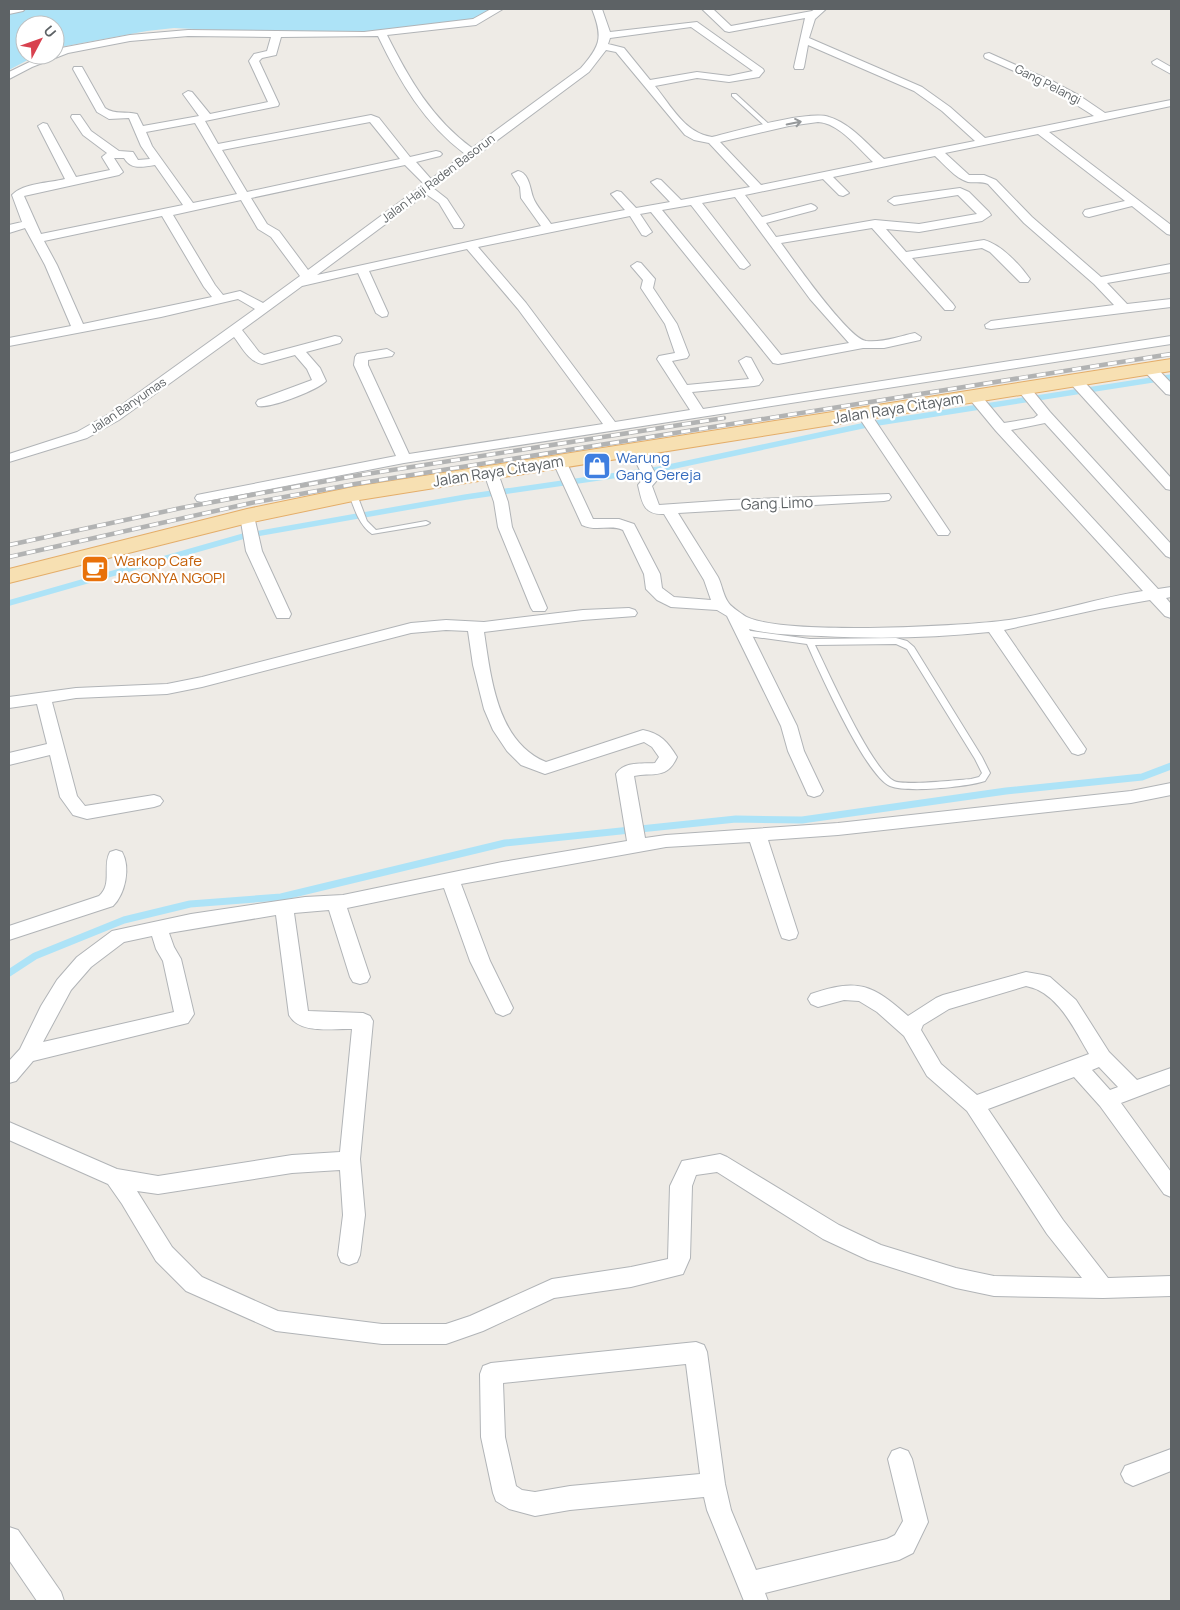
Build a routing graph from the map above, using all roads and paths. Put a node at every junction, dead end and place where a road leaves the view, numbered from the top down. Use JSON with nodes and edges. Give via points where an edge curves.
{"nodes":[{"id":1,"x":20,"y":9,"type":"edge"},
{"id":2,"x":498,"y":9,"type":"edge"},
{"id":3,"x":597,"y":9,"type":"edge"},
{"id":4,"x":707,"y":9,"type":"edge"},
{"id":5,"x":9,"y":11,"type":"edge"},
{"id":6,"x":817,"y":12,"type":"edge"},
{"id":7,"x":381,"y":33,"type":"junction"},
{"id":8,"x":277,"y":35,"type":"junction"},
{"id":9,"x":804,"y":39,"type":"junction"},
{"id":10,"x":605,"y":41,"type":"junction"},
{"id":11,"x":65,"y":50,"type":"edge"},
{"id":12,"x":989,"y":56,"type":"dead end"},
{"id":13,"x":1157,"y":62,"type":"dead end"},
{"id":14,"x":28,"y":65,"type":"edge"},
{"id":15,"x":799,"y":68,"type":"dead end"},
{"id":16,"x":78,"y":69,"type":"dead end"},
{"id":17,"x":1171,"y":71,"type":"edge"},
{"id":18,"x":9,"y":76,"type":"edge"},
{"id":19,"x":647,"y":84,"type":"junction"},
{"id":20,"x":188,"y":94,"type":"dead end"},
{"id":21,"x":734,"y":95,"type":"dead end"},
{"id":22,"x":1171,"y":102,"type":"edge"},
{"id":23,"x":76,"y":117,"type":"dead end"},
{"id":24,"x":1103,"y":117,"type":"junction"},
{"id":25,"x":202,"y":118,"type":"junction"},
{"id":26,"x":43,"y":126,"type":"dead end"},
{"id":27,"x":770,"y":128,"type":"junction"},
{"id":28,"x":139,"y":130,"type":"junction"},
{"id":29,"x":1040,"y":130,"type":"junction"},
{"id":30,"x":712,"y":140,"type":"junction"},
{"id":31,"x":982,"y":142,"type":"junction"},
{"id":32,"x":214,"y":148,"type":"junction"},
{"id":33,"x":936,"y":151,"type":"junction"},
{"id":34,"x":472,"y":152,"type":"junction"},
{"id":35,"x":116,"y":154,"type":"junction"},
{"id":36,"x":436,"y":154,"type":"dead end"},
{"id":37,"x":407,"y":160,"type":"junction"},
{"id":38,"x":158,"y":161,"type":"junction"},
{"id":39,"x":881,"y":163,"type":"junction"},
{"id":40,"x":518,"y":174,"type":"dead end"},
{"id":41,"x":825,"y":175,"type":"junction"},
{"id":42,"x":73,"y":182,"type":"junction"},
{"id":43,"x":657,"y":182,"type":"dead end"},
{"id":44,"x":427,"y":186,"type":"junction"},
{"id":45,"x":758,"y":189,"type":"junction"},
{"id":46,"x":738,"y":193,"type":"junction"},
{"id":47,"x":843,"y":193,"type":"dead end"},
{"id":48,"x":617,"y":194,"type":"dead end"},
{"id":49,"x":244,"y":196,"type":"junction"},
{"id":50,"x":694,"y":201,"type":"junction"},
{"id":51,"x":894,"y":201,"type":"dead end"},
{"id":52,"x":1135,"y":202,"type":"junction"},
{"id":53,"x":679,"y":204,"type":"junction"},
{"id":54,"x":190,"y":207,"type":"junction"},
{"id":55,"x":654,"y":208,"type":"junction"},
{"id":56,"x":811,"y":208,"type":"dead end"},
{"id":57,"x":170,"y":211,"type":"junction"},
{"id":58,"x":633,"y":212,"type":"junction"},
{"id":59,"x":1089,"y":213,"type":"dead end"},
{"id":60,"x":759,"y":220,"type":"junction"},
{"id":61,"x":28,"y":224,"type":"junction"},
{"id":62,"x":875,"y":224,"type":"junction"},
{"id":63,"x":458,"y":225,"type":"dead end"},
{"id":64,"x":548,"y":228,"type":"junction"},
{"id":65,"x":9,"y":229,"type":"edge"},
{"id":66,"x":1171,"y":231,"type":"edge"},
{"id":67,"x":646,"y":232,"type":"dead end"},
{"id":68,"x":36,"y":239,"type":"junction"},
{"id":69,"x":773,"y":241,"type":"junction"},
{"id":70,"x":470,"y":245,"type":"junction"},
{"id":71,"x":902,"y":256,"type":"junction"},
{"id":72,"x":744,"y":265,"type":"dead end"},
{"id":73,"x":637,"y":266,"type":"dead end"},
{"id":74,"x":362,"y":268,"type":"junction"},
{"id":75,"x":1171,"y":268,"type":"edge"},
{"id":76,"x":1024,"y":280,"type":"dead end"},
{"id":77,"x":1098,"y":281,"type":"junction"},
{"id":78,"x":297,"y":283,"type":"junction"},
{"id":79,"x":240,"y":295,"type":"junction"},
{"id":80,"x":220,"y":298,"type":"junction"},
{"id":81,"x":1171,"y":302,"type":"edge"},
{"id":82,"x":949,"y":307,"type":"dead end"},
{"id":83,"x":263,"y":308,"type":"junction"},
{"id":84,"x":1124,"y":308,"type":"junction"},
{"id":85,"x":382,"y":313,"type":"dead end"},
{"id":86,"x":991,"y":325,"type":"dead end"},
{"id":87,"x":79,"y":329,"type":"junction"},
{"id":88,"x":235,"y":329,"type":"junction"},
{"id":89,"x":915,"y":337,"type":"dead end"},
{"id":90,"x":336,"y":340,"type":"dead end"},
{"id":91,"x":1171,"y":340,"type":"edge"},
{"id":92,"x":9,"y":342,"type":"edge"},
{"id":93,"x":860,"y":345,"type":"junction"},
{"id":94,"x":298,"y":351,"type":"junction"},
{"id":95,"x":387,"y":353,"type":"dead end"},
{"id":96,"x":746,"y":361,"type":"dead end"},
{"id":97,"x":1159,"y":370,"type":"edge"},
{"id":98,"x":1080,"y":385,"type":"junction"},
{"id":99,"x":684,"y":389,"type":"junction"},
{"id":100,"x":1170,"y":389,"type":"edge"},
{"id":101,"x":1025,"y":390,"type":"junction"},
{"id":102,"x":977,"y":399,"type":"junction"},
{"id":103,"x":263,"y":402,"type":"dead end"},
{"id":104,"x":1042,"y":410,"type":"junction"},
{"id":105,"x":699,"y":413,"type":"junction"},
{"id":106,"x":866,"y":418,"type":"junction"},
{"id":107,"x":998,"y":425,"type":"junction"},
{"id":108,"x":612,"y":427,"type":"junction"},
{"id":109,"x":640,"y":457,"type":"junction"},
{"id":110,"x":9,"y":458,"type":"edge"},
{"id":111,"x":404,"y":459,"type":"junction"},
{"id":112,"x":562,"y":467,"type":"junction"},
{"id":113,"x":492,"y":477,"type":"junction"},
{"id":114,"x":1171,"y":486,"type":"edge"},
{"id":115,"x":884,"y":497,"type":"dead end"},
{"id":116,"x":202,"y":498,"type":"dead end"},
{"id":117,"x":356,"y":501,"type":"junction"},
{"id":118,"x":669,"y":510,"type":"junction"},
{"id":119,"x":248,"y":521,"type":"junction"},
{"id":120,"x":366,"y":524,"type":"joint"},
{"id":121,"x":426,"y":524,"type":"dead end"},
{"id":122,"x":943,"y":532,"type":"dead end"},
{"id":123,"x":1171,"y":553,"type":"edge"},
{"id":124,"x":9,"y":576,"type":"edge"},
{"id":125,"x":1171,"y":592,"type":"edge"},
{"id":126,"x":1154,"y":594,"type":"junction"},
{"id":127,"x":721,"y":605,"type":"junction"},
{"id":128,"x":539,"y":608,"type":"dead end"},
{"id":129,"x":629,"y":613,"type":"dead end"},
{"id":130,"x":1171,"y":613,"type":"edge"},
{"id":131,"x":283,"y":614,"type":"dead end"},
{"id":132,"x":734,"y":617,"type":"junction"},
{"id":133,"x":475,"y":626,"type":"junction"},
{"id":134,"x":992,"y":626,"type":"junction"},
{"id":135,"x":744,"y":633,"type":"junction"},
{"id":136,"x":810,"y":642,"type":"junction"},
{"id":137,"x":43,"y":697,"type":"junction"},
{"id":138,"x":9,"y":702,"type":"edge"},
{"id":139,"x":57,"y":748,"type":"junction"},
{"id":140,"x":1078,"y":749,"type":"dead end"},
{"id":141,"x":9,"y":759,"type":"edge"},
{"id":142,"x":1171,"y":789,"type":"edge"},
{"id":143,"x":814,"y":791,"type":"dead end"},
{"id":144,"x":154,"y":801,"type":"dead end"},
{"id":145,"x":635,"y":835,"type":"junction"},
{"id":146,"x":758,"y":835,"type":"junction"},
{"id":147,"x":116,"y":857,"type":"dead end"},
{"id":148,"x":450,"y":879,"type":"junction"},
{"id":149,"x":336,"y":902,"type":"junction"},
{"id":150,"x":284,"y":908,"type":"junction"},
{"id":151,"x":158,"y":927,"type":"junction"},
{"id":152,"x":9,"y":933,"type":"edge"},
{"id":153,"x":789,"y":933,"type":"dead end"},
{"id":154,"x":360,"y":977,"type":"dead end"},
{"id":155,"x":818,"y":999,"type":"dead end"},
{"id":156,"x":503,"y":1008,"type":"dead end"},
{"id":157,"x":911,"y":1030,"type":"junction"},
{"id":158,"x":27,"y":1054,"type":"junction"},
{"id":159,"x":1102,"y":1058,"type":"junction"},
{"id":160,"x":1077,"y":1067,"type":"junction"},
{"id":161,"x":9,"y":1075,"type":"edge"},
{"id":162,"x":1171,"y":1076,"type":"edge"},
{"id":163,"x":1133,"y":1089,"type":"junction"},
{"id":164,"x":1107,"y":1100,"type":"junction"},
{"id":165,"x":974,"y":1105,"type":"junction"},
{"id":166,"x":9,"y":1131,"type":"edge"},
{"id":167,"x":350,"y":1159,"type":"junction"},
{"id":168,"x":115,"y":1178,"type":"junction"},
{"id":169,"x":1171,"y":1188,"type":"edge"},
{"id":170,"x":349,"y":1255,"type":"dead end"},
{"id":171,"x":1171,"y":1286,"type":"edge"},
{"id":172,"x":1103,"y":1288,"type":"junction"},
{"id":173,"x":900,"y":1459,"type":"dead end"},
{"id":174,"x":1171,"y":1460,"type":"edge"},
{"id":175,"x":1133,"y":1474,"type":"dead end"},
{"id":176,"x":713,"y":1484,"type":"junction"},
{"id":177,"x":9,"y":1539,"type":"edge"},
{"id":178,"x":753,"y":1592,"type":"edge"},
{"id":179,"x":52,"y":1601,"type":"edge"}],
"edges":[{"from":1,"to":5,"type":"street"},
{"from":2,"to":7,"type":"street","via":[[476,22]]},
{"from":3,"to":10,"type":"street","via":[[605,24]]},
{"from":4,"to":6,"type":"street","via":[[729,29]]},
{"from":6,"to":9,"type":"street","via":[[810,18]]},
{"from":7,"to":8,"type":"street"},
{"from":7,"to":34,"type":"street","via":[[404,80],[425,112],[449,137]]},
{"from":8,"to":11,"type":"street","via":[[188,34],[130,38]]},
{"from":8,"to":25,"type":"street","via":[[272,53],[258,56],[254,61],[274,104]]},
{"from":9,"to":15,"type":"street"},
{"from":9,"to":31,"type":"street","via":[[918,89]]},
{"from":10,"to":19,"type":"street","via":[[620,50]]},
{"from":10,"to":19,"type":"street","via":[[693,24],[759,71],[755,75],[729,79],[697,75]]},
{"from":10,"to":34,"type":"street","name":"Jalan Haji Raden Basorun","via":[[585,70]]},
{"from":12,"to":24,"type":"street","name":"Gang Pelangi","via":[[1062,90]]},
{"from":13,"to":17,"type":"street"},
{"from":14,"to":18,"type":"street"},
{"from":16,"to":28,"type":"street","via":[[101,110],[109,116],[131,115]]},
{"from":19,"to":30,"type":"street","via":[[689,133]]},
{"from":20,"to":25,"type":"street"},
{"from":21,"to":27,"type":"lane"},
{"from":22,"to":24,"type":"street"},
{"from":23,"to":35,"type":"street","via":[[87,133]]},
{"from":24,"to":29,"type":"street"},
{"from":25,"to":28,"type":"street"},
{"from":25,"to":32,"type":"street"},
{"from":26,"to":42,"type":"street"},
{"from":27,"to":30,"type":"street"},
{"from":27,"to":39,"type":"street","one_way":true,"via":[[825,119],[837,125]]},
{"from":28,"to":38,"type":"street"},
{"from":29,"to":31,"type":"street"},
{"from":29,"to":52,"type":"street"},
{"from":30,"to":45,"type":"street"},
{"from":31,"to":33,"type":"street"},
{"from":32,"to":37,"type":"street","via":[[371,118]]},
{"from":32,"to":49,"type":"street"},
{"from":33,"to":39,"type":"street"},
{"from":33,"to":77,"type":"street","via":[[965,177],[986,178],[992,182],[1028,220]]},
{"from":34,"to":44,"type":"street","name":"Jalan Haji Raden Basorun"},
{"from":35,"to":38,"type":"street","via":[[129,154],[136,164]]},
{"from":35,"to":42,"type":"street","via":[[108,158],[117,173]]},
{"from":36,"to":37,"type":"street"},
{"from":37,"to":44,"type":"street"},
{"from":37,"to":49,"type":"street"},
{"from":38,"to":54,"type":"street"},
{"from":39,"to":41,"type":"street"},
{"from":40,"to":64,"type":"street","via":[[526,187],[527,198]]},
{"from":41,"to":45,"type":"street"},
{"from":41,"to":47,"type":"street"},
{"from":42,"to":61,"type":"street","via":[[19,194],[17,198]]},
{"from":43,"to":53,"type":"street"},
{"from":44,"to":63,"type":"street","via":[[443,201]]},
{"from":44,"to":78,"type":"street","name":"Jalan Haji Raden Basorun"},
{"from":45,"to":46,"type":"street"},
{"from":46,"to":50,"type":"street"},
{"from":46,"to":60,"type":"street"},
{"from":48,"to":58,"type":"street"},
{"from":49,"to":54,"type":"street"},
{"from":49,"to":78,"type":"street","via":[[262,226],[275,234]]},
{"from":50,"to":53,"type":"street"},
{"from":50,"to":72,"type":"street"},
{"from":51,"to":62,"type":"street","via":[[960,192],[985,215],[920,228]]},
{"from":52,"to":59,"type":"street"},
{"from":52,"to":66,"type":"street"},
{"from":53,"to":55,"type":"street"},
{"from":54,"to":57,"type":"street"},
{"from":55,"to":58,"type":"street"},
{"from":55,"to":93,"type":"street","via":[[778,360]]},
{"from":56,"to":60,"type":"street"},
{"from":57,"to":68,"type":"street"},
{"from":57,"to":80,"type":"street","via":[[167,215],[210,287]]},
{"from":58,"to":64,"type":"street"},
{"from":58,"to":67,"type":"street"},
{"from":60,"to":69,"type":"street"},
{"from":61,"to":65,"type":"street"},
{"from":61,"to":68,"type":"street"},
{"from":62,"to":69,"type":"street"},
{"from":62,"to":71,"type":"street"},
{"from":64,"to":70,"type":"street"},
{"from":68,"to":87,"type":"street"},
{"from":69,"to":93,"type":"street","via":[[814,296]]},
{"from":70,"to":74,"type":"street"},
{"from":70,"to":108,"type":"street","via":[[522,306]]},
{"from":71,"to":76,"type":"street","via":[[984,244],[994,248]]},
{"from":71,"to":82,"type":"street"},
{"from":73,"to":99,"type":"street","via":[[649,279],[647,288],[675,332],[682,355],[664,359]]},
{"from":74,"to":78,"type":"street"},
{"from":74,"to":85,"type":"street"},
{"from":75,"to":77,"type":"street"},
{"from":77,"to":84,"type":"street"},
{"from":78,"to":79,"type":"street"},
{"from":78,"to":83,"type":"street","name":"Jalan Haji Raden Basorun"},
{"from":79,"to":80,"type":"street"},
{"from":79,"to":83,"type":"street"},
{"from":80,"to":87,"type":"street"},
{"from":81,"to":84,"type":"street"},
{"from":83,"to":88,"type":"street","name":"Jalan Haji Raden Basorun"},
{"from":84,"to":86,"type":"street"},
{"from":87,"to":92,"type":"street"},
{"from":88,"to":94,"type":"street","via":[[257,358],[270,359]]},
{"from":88,"to":110,"type":"street","name":"Jalan Banyumas","via":[[114,417],[82,435]]},
{"from":89,"to":93,"type":"street"},
{"from":90,"to":94,"type":"street"},
{"from":91,"to":105,"type":"street"},
{"from":94,"to":103,"type":"street","via":[[313,368],[319,381],[308,388]]},
{"from":95,"to":111,"type":"street","via":[[362,357],[361,365]]},
{"from":96,"to":99,"type":"street","via":[[756,380],[754,382]]},
{"from":97,"to":98,"type":"main road","name":"Jalan Raya Citayam"},
{"from":97,"to":100,"type":"street"},
{"from":98,"to":101,"type":"main road","name":"Jalan Raya Citayam"},
{"from":98,"to":114,"type":"street"},
{"from":99,"to":105,"type":"street"},
{"from":101,"to":102,"type":"main road","name":"Jalan Raya Citayam"},
{"from":101,"to":104,"type":"street"},
{"from":102,"to":106,"type":"main road","name":"Jalan Raya Citayam"},
{"from":102,"to":107,"type":"street"},
{"from":104,"to":107,"type":"street","via":[[1044,418],[1038,421]]},
{"from":104,"to":123,"type":"street"},
{"from":105,"to":108,"type":"street"},
{"from":106,"to":109,"type":"main road","name":"Jalan Raya Citayam"},
{"from":106,"to":122,"type":"street"},
{"from":107,"to":126,"type":"street"},
{"from":108,"to":111,"type":"street"},
{"from":109,"to":112,"type":"main road","name":"Jalan Raya Citayam"},
{"from":109,"to":118,"type":"street","via":[[651,479],[645,486],[651,507]]},
{"from":111,"to":116,"type":"street"},
{"from":112,"to":113,"type":"main road","name":"Jalan Raya Citayam"},
{"from":112,"to":127,"type":"street","via":[[589,524],[618,523],[629,527],[652,574],[654,589],[662,597],[671,602]]},
{"from":113,"to":117,"type":"main road","name":"Jalan Raya Citayam"},
{"from":113,"to":128,"type":"street","via":[[505,527]]},
{"from":115,"to":118,"type":"street","name":"Gang Limo"},
{"from":117,"to":119,"type":"main road","name":"Jalan Raya Citayam"},
{"from":117,"to":120,"type":"lane"},
{"from":118,"to":127,"type":"street","via":[[712,580]]},
{"from":119,"to":124,"type":"main road","name":"Jalan Raya Citayam"},
{"from":119,"to":131,"type":"street","via":[[254,551]]},
{"from":120,"to":121,"type":"lane","via":[[376,532]]},
{"from":125,"to":126,"type":"street"},
{"from":126,"to":130,"type":"street"},
{"from":126,"to":134,"type":"street","via":[[1088,606],[1037,620]]},
{"from":127,"to":132,"type":"street"},
{"from":129,"to":133,"type":"street"},
{"from":132,"to":134,"type":"street","via":[[744,623],[771,628],[844,633]]},
{"from":132,"to":135,"type":"street"},
{"from":133,"to":137,"type":"street","via":[[446,624],[411,628],[167,689]]},
{"from":133,"to":145,"type":"street","via":[[498,725],[525,759],[545,768],[643,736],[656,740],[668,757],[667,764],[625,774]]},
{"from":134,"to":140,"type":"street"},
{"from":135,"to":136,"type":"lane"},
{"from":135,"to":143,"type":"street","via":[[789,726]]},
{"from":136,"to":136,"type":"lane","via":[[847,717],[885,778],[899,785],[971,782],[982,779],[986,774],[910,647],[896,641]]},
{"from":137,"to":138,"type":"street"},
{"from":137,"to":139,"type":"street"},
{"from":139,"to":141,"type":"street"},
{"from":139,"to":144,"type":"street","via":[[69,797],[79,811],[87,813]]},
{"from":142,"to":146,"type":"street","via":[[1131,797],[999,812]]},
{"from":145,"to":146,"type":"street","via":[[666,841]]},
{"from":145,"to":148,"type":"street"},
{"from":146,"to":153,"type":"street"},
{"from":147,"to":152,"type":"street","via":[[117,883],[112,897]]},
{"from":148,"to":149,"type":"street"},
{"from":148,"to":156,"type":"street","via":[[480,960]]},
{"from":149,"to":150,"type":"street"},
{"from":149,"to":154,"type":"street"},
{"from":150,"to":151,"type":"street"},
{"from":150,"to":167,"type":"street","via":[[300,1015],[305,1020],[363,1021]]},
{"from":151,"to":158,"type":"street","via":[[119,936],[84,962],[48,1011]]},
{"from":151,"to":158,"type":"street","via":[[172,959],[184,1014],[181,1018]]},
{"from":155,"to":157,"type":"street","via":[[862,993]]},
{"from":157,"to":159,"type":"street","via":[[916,1020],[943,1003],[1026,978],[1043,982],[1069,1005]]},
{"from":157,"to":165,"type":"street","via":[[934,1070]]},
{"from":158,"to":161,"type":"street"},
{"from":159,"to":160,"type":"street"},
{"from":159,"to":163,"type":"street"},
{"from":160,"to":164,"type":"street"},
{"from":160,"to":165,"type":"street"},
{"from":162,"to":163,"type":"street"},
{"from":163,"to":164,"type":"street"},
{"from":164,"to":169,"type":"street"},
{"from":165,"to":172,"type":"street","via":[[1055,1227]]},
{"from":166,"to":168,"type":"street"},
{"from":167,"to":168,"type":"street","via":[[292,1164],[158,1185]]},
{"from":167,"to":170,"type":"street","via":[[354,1215]]},
{"from":168,"to":172,"type":"street","via":[[164,1254],[194,1284],[276,1321],[317,1327],[382,1334],[446,1334],[552,1289],[675,1267],[679,1258],[681,1186],[689,1167],[720,1163],[831,1232],[876,1253],[956,1278],[994,1286]]},
{"from":171,"to":172,"type":"street"},
{"from":173,"to":178,"type":"street","via":[[916,1522],[904,1544],[890,1552]]},
{"from":174,"to":175,"type":"street"},
{"from":176,"to":176,"type":"street","via":[[696,1352],[491,1374],[493,1437],[500,1472],[505,1493],[518,1501],[535,1504]]},
{"from":176,"to":178,"type":"street"},
{"from":177,"to":179,"type":"street"}]}
